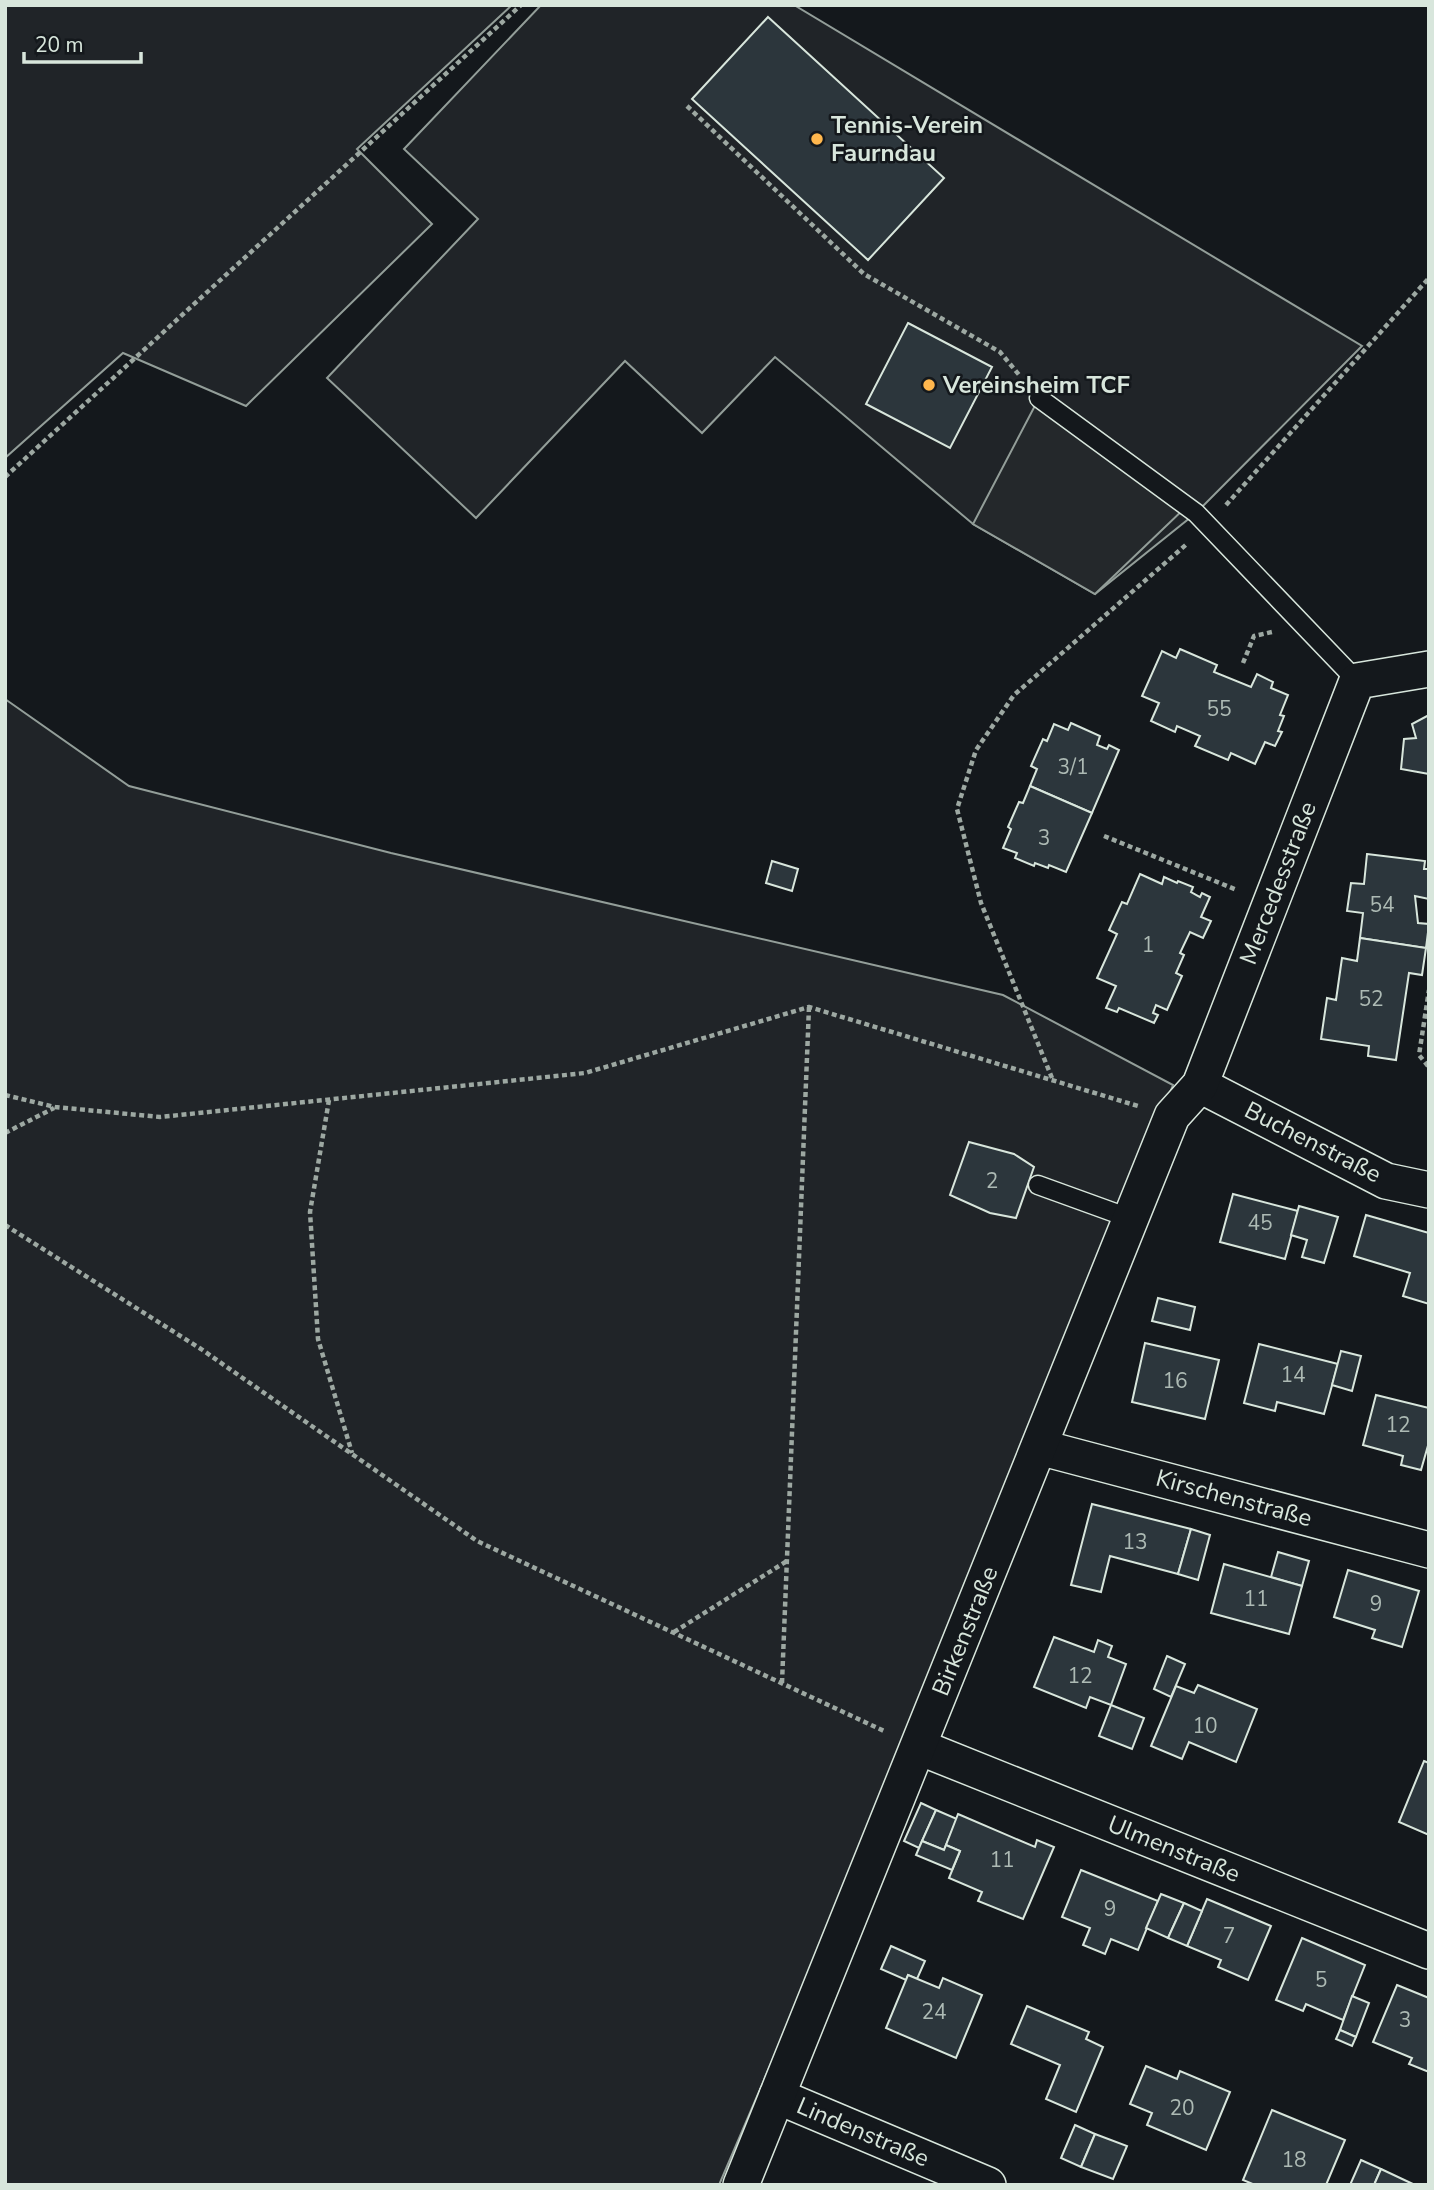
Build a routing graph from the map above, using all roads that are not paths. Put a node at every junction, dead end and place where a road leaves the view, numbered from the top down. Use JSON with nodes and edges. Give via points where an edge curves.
{"nodes":[{"id":1,"x":1039,"y":398,"type":"road end"},
{"id":2,"x":1429,"y":669,"type":"edge"},
{"id":3,"x":1357,"y":681,"type":"junction"},
{"id":4,"x":1200,"y":1085,"type":"junction"},
{"id":5,"x":1038,"y":1185,"type":"dead end"},
{"id":6,"x":1429,"y":1190,"type":"edge"},
{"id":7,"x":1132,"y":1219,"type":"junction"},
{"id":8,"x":1039,"y":1447,"type":"junction"},
{"id":9,"x":1429,"y":1550,"type":"edge"},
{"id":10,"x":919,"y":1747,"type":"junction"},
{"id":11,"x":1429,"y":1951,"type":"edge"},
{"id":12,"x":777,"y":2096,"type":"junction"},
{"id":13,"x":741,"y":2185,"type":"edge"},
{"id":14,"x":988,"y":2185,"type":"edge"}],
"edges":[{"from":1,"to":3,"type":"lane","via":[[1187,506]]},
{"from":2,"to":3,"type":"street"},
{"from":3,"to":4,"type":"street","name":"Mercedesstraße"},
{"from":4,"to":6,"type":"street","name":"Buchenstraße","via":[[1386,1181]]},
{"from":4,"to":7,"type":"street","name":"Birkenstraße","via":[[1172,1116]]},
{"from":5,"to":7,"type":"lane"},
{"from":7,"to":8,"type":"street","name":"Birkenstraße"},
{"from":8,"to":9,"type":"street","name":"Kirschenstraße"},
{"from":8,"to":10,"type":"street","name":"Birkenstraße"},
{"from":10,"to":11,"type":"street","name":"Ulmenstraße"},
{"from":10,"to":12,"type":"street","name":"Birkenstraße"},
{"from":12,"to":13,"type":"street","name":"Birkenstraße"},
{"from":12,"to":14,"type":"street","name":"Lindenstraße"}]}
